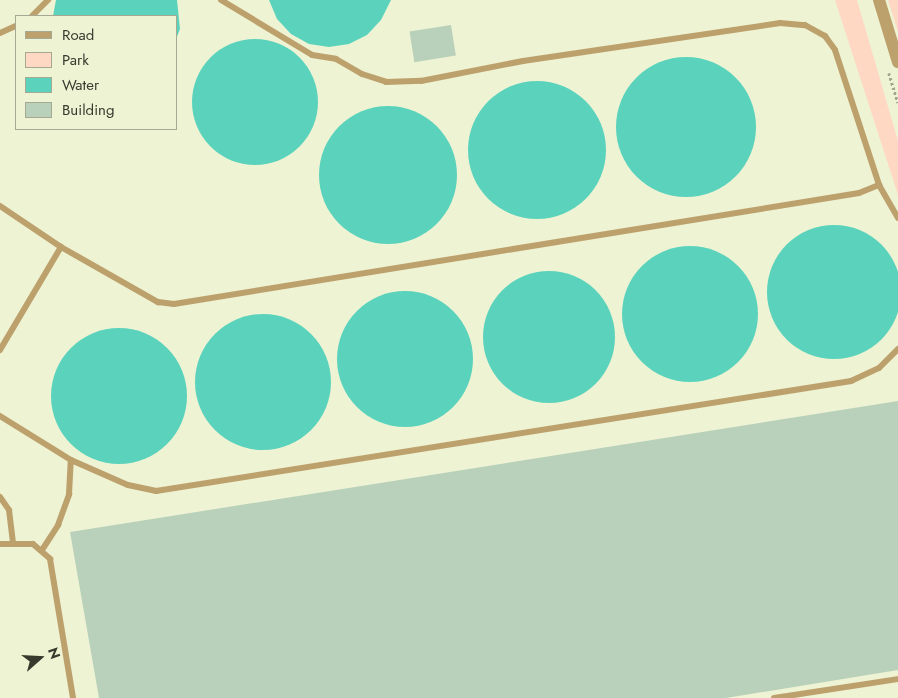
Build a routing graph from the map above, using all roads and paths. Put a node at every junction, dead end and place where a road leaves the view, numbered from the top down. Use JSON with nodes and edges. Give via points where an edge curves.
{"nodes":[{"id":1,"x":48,"y":0,"type":"edge"},
{"id":2,"x":221,"y":0,"type":"edge"},
{"id":3,"x":879,"y":0,"type":"edge"},
{"id":4,"x":33,"y":15,"type":"edge"},
{"id":5,"x":15,"y":26,"type":"edge"},
{"id":6,"x":0,"y":33,"type":"edge"},
{"id":7,"x":898,"y":62,"type":"edge"},
{"id":8,"x":879,"y":185,"type":"junction"},
{"id":9,"x":0,"y":206,"type":"edge"},
{"id":10,"x":898,"y":218,"type":"edge"},
{"id":11,"x":61,"y":247,"type":"junction"},
{"id":12,"x":898,"y":349,"type":"edge"},
{"id":13,"x":0,"y":350,"type":"edge"},
{"id":14,"x":0,"y":416,"type":"edge"},
{"id":15,"x":71,"y":460,"type":"junction"},
{"id":16,"x":0,"y":497,"type":"edge"},
{"id":17,"x":13,"y":542,"type":"junction"},
{"id":18,"x":0,"y":544,"type":"edge"},
{"id":19,"x":42,"y":550,"type":"junction"},
{"id":20,"x":898,"y":679,"type":"edge"},
{"id":21,"x":73,"y":698,"type":"edge"},
{"id":22,"x":774,"y":698,"type":"edge"}],
"edges":[{"from":1,"to":4,"type":"lane"},
{"from":2,"to":8,"type":"lane","via":[[312,55],[336,59],[362,74],[386,82],[421,81],[523,61],[771,25],[805,25],[825,36],[835,50]]},
{"from":3,"to":7,"type":"street"},
{"from":5,"to":6,"type":"lane"},
{"from":8,"to":10,"type":"lane"},
{"from":8,"to":11,"type":"lane","via":[[859,193],[174,304],[158,302]]},
{"from":9,"to":11,"type":"lane"},
{"from":11,"to":13,"type":"lane"},
{"from":12,"to":15,"type":"lane","via":[[879,368],[851,381],[156,490],[128,485]]},
{"from":14,"to":15,"type":"lane"},
{"from":15,"to":19,"type":"lane","via":[[66,502],[58,525]]},
{"from":16,"to":17,"type":"lane","via":[[9,510]]},
{"from":17,"to":18,"type":"lane"},
{"from":17,"to":19,"type":"lane","via":[[33,544]]},
{"from":19,"to":21,"type":"lane","via":[[50,559]]},
{"from":20,"to":22,"type":"lane"}]}
